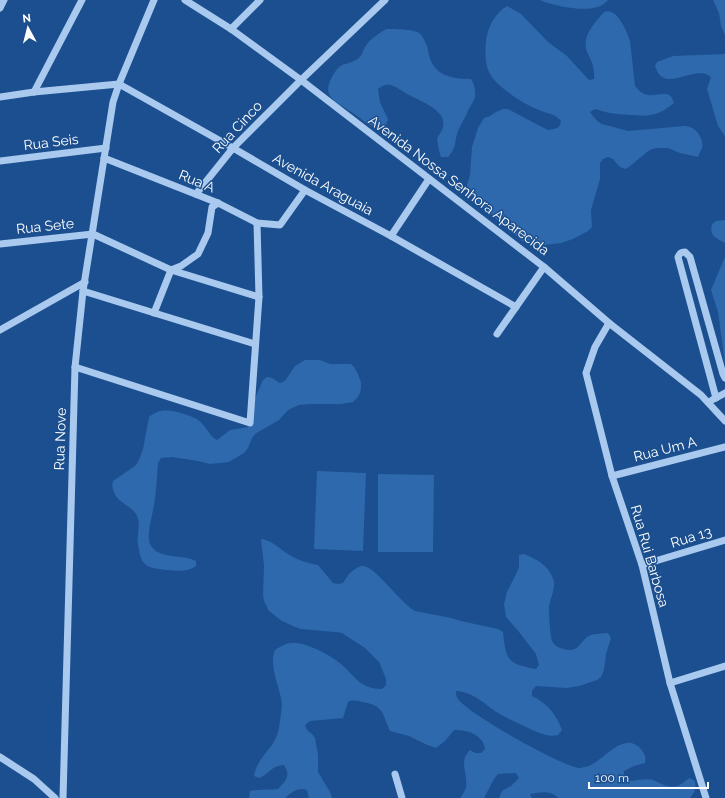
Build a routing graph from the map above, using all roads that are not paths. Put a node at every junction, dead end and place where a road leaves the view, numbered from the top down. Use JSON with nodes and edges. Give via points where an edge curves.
{"nodes":[{"id":1,"x":4,"y":0,"type":"edge"},
{"id":2,"x":82,"y":0,"type":"edge"},
{"id":3,"x":154,"y":0,"type":"edge"},
{"id":4,"x":185,"y":0,"type":"edge"},
{"id":5,"x":260,"y":0,"type":"edge"},
{"id":6,"x":385,"y":0,"type":"edge"},
{"id":7,"x":0,"y":8,"type":"edge"},
{"id":8,"x":231,"y":29,"type":"junction"},
{"id":9,"x":300,"y":80,"type":"junction"},
{"id":10,"x":119,"y":84,"type":"junction"},
{"id":11,"x":34,"y":92,"type":"junction"},
{"id":12,"x":0,"y":96,"type":"edge"},
{"id":13,"x":106,"y":148,"type":"junction"},
{"id":14,"x":233,"y":148,"type":"junction"},
{"id":15,"x":104,"y":158,"type":"junction"},
{"id":16,"x":0,"y":161,"type":"edge"},
{"id":17,"x":429,"y":179,"type":"junction"},
{"id":18,"x":305,"y":190,"type":"junction"},
{"id":19,"x":196,"y":194,"type":"junction"},
{"id":20,"x":218,"y":203,"type":"junction"},
{"id":21,"x":257,"y":223,"type":"junction"},
{"id":22,"x":93,"y":234,"type":"junction"},
{"id":23,"x":391,"y":236,"type":"junction"},
{"id":24,"x":0,"y":244,"type":"edge"},
{"id":25,"x":544,"y":267,"type":"junction"},
{"id":26,"x":171,"y":270,"type":"junction"},
{"id":27,"x":85,"y":282,"type":"junction"},
{"id":28,"x":83,"y":291,"type":"junction"},
{"id":29,"x":258,"y":297,"type":"junction"},
{"id":30,"x":516,"y":306,"type":"junction"},
{"id":31,"x":154,"y":313,"type":"junction"},
{"id":32,"x":609,"y":323,"type":"junction"},
{"id":33,"x":0,"y":330,"type":"edge"},
{"id":34,"x":497,"y":334,"type":"dead end"},
{"id":35,"x":255,"y":344,"type":"junction"},
{"id":36,"x":75,"y":367,"type":"junction"},
{"id":37,"x":725,"y":378,"type":"edge"},
{"id":38,"x":725,"y":393,"type":"edge"},
{"id":39,"x":716,"y":398,"type":"junction"},
{"id":40,"x":708,"y":402,"type":"junction"},
{"id":41,"x":725,"y":421,"type":"edge"},
{"id":42,"x":725,"y":447,"type":"edge"},
{"id":43,"x":612,"y":476,"type":"junction"},
{"id":44,"x":725,"y":540,"type":"edge"},
{"id":45,"x":642,"y":565,"type":"junction"},
{"id":46,"x":725,"y":666,"type":"edge"},
{"id":47,"x":670,"y":683,"type":"junction"},
{"id":48,"x":0,"y":757,"type":"edge"},
{"id":49,"x":395,"y":774,"type":"dead end"},
{"id":50,"x":55,"y":798,"type":"edge"},
{"id":51,"x":64,"y":798,"type":"edge"},
{"id":52,"x":402,"y":798,"type":"edge"},
{"id":53,"x":706,"y":798,"type":"edge"}],
"edges":[{"from":1,"to":7,"type":"street"},
{"from":2,"to":11,"type":"street"},
{"from":3,"to":10,"type":"street"},
{"from":4,"to":8,"type":"street","name":"Avenida Nossa Senhora Aparecida"},
{"from":5,"to":8,"type":"street"},
{"from":6,"to":9,"type":"street","name":"Rua Cinco"},
{"from":8,"to":9,"type":"street","name":"Avenida Nossa Senhora Aparecida"},
{"from":9,"to":14,"type":"street","name":"Rua Cinco"},
{"from":9,"to":17,"type":"street","name":"Avenida Nossa Senhora Aparecida"},
{"from":10,"to":11,"type":"street"},
{"from":10,"to":13,"type":"street","name":"Rua Nove","via":[[113,102]]},
{"from":10,"to":14,"type":"street","name":"Avenida Araguaia"},
{"from":11,"to":12,"type":"street"},
{"from":13,"to":15,"type":"street","name":"Rua Nove"},
{"from":13,"to":16,"type":"street","name":"Rua Seis"},
{"from":14,"to":18,"type":"street","name":"Avenida Araguaia"},
{"from":14,"to":19,"type":"street","name":"Rua Cinco"},
{"from":15,"to":19,"type":"street","name":"Rua A"},
{"from":15,"to":22,"type":"street","name":"Rua Nove"},
{"from":17,"to":23,"type":"street"},
{"from":17,"to":25,"type":"street","name":"Avenida Nossa Senhora Aparecida"},
{"from":18,"to":21,"type":"street","name":"Rua A","via":[[280,225]]},
{"from":18,"to":23,"type":"street","name":"Avenida Araguaia"},
{"from":19,"to":20,"type":"street","name":"Rua A"},
{"from":20,"to":21,"type":"street","name":"Rua A"},
{"from":20,"to":26,"type":"street","via":[[212,207],[208,233],[198,254]]},
{"from":21,"to":29,"type":"street"},
{"from":22,"to":24,"type":"street","name":"Rua Sete"},
{"from":22,"to":26,"type":"street"},
{"from":22,"to":27,"type":"street","name":"Rua Nove"},
{"from":23,"to":30,"type":"street","name":"Avenida Araguaia"},
{"from":25,"to":30,"type":"street"},
{"from":25,"to":32,"type":"street","name":"Avenida Nossa Senhora Aparecida"},
{"from":26,"to":29,"type":"street"},
{"from":26,"to":31,"type":"street"},
{"from":27,"to":28,"type":"street","name":"Rua Nove"},
{"from":27,"to":33,"type":"street"},
{"from":28,"to":31,"type":"street"},
{"from":28,"to":36,"type":"street","name":"Rua Nove"},
{"from":29,"to":35,"type":"street"},
{"from":30,"to":34,"type":"street"},
{"from":31,"to":35,"type":"street"},
{"from":32,"to":40,"type":"street","name":"Avenida Nossa Senhora Aparecida"},
{"from":32,"to":43,"type":"street","name":"Rua Rui Barbosa","via":[[595,347],[586,373]]},
{"from":35,"to":36,"type":"street","via":[[250,423]]},
{"from":36,"to":51,"type":"street","name":"Rua Nove"},
{"from":37,"to":39,"type":"street","via":[[690,257],[682,252],[678,257]]},
{"from":38,"to":39,"type":"street"},
{"from":39,"to":40,"type":"street"},
{"from":40,"to":41,"type":"street","name":"Avenida Nossa Senhora Aparecida"},
{"from":42,"to":43,"type":"street","name":"Rua Um A"},
{"from":43,"to":45,"type":"street","name":"Rua Rui Barbosa"},
{"from":44,"to":45,"type":"street","name":"Rua 13"},
{"from":45,"to":47,"type":"street","name":"Rua Rui Barbosa"},
{"from":46,"to":47,"type":"street"},
{"from":47,"to":53,"type":"street","name":"Rua Rui Barbosa"},
{"from":48,"to":50,"type":"street","via":[[34,779]]},
{"from":49,"to":52,"type":"street"}]}
